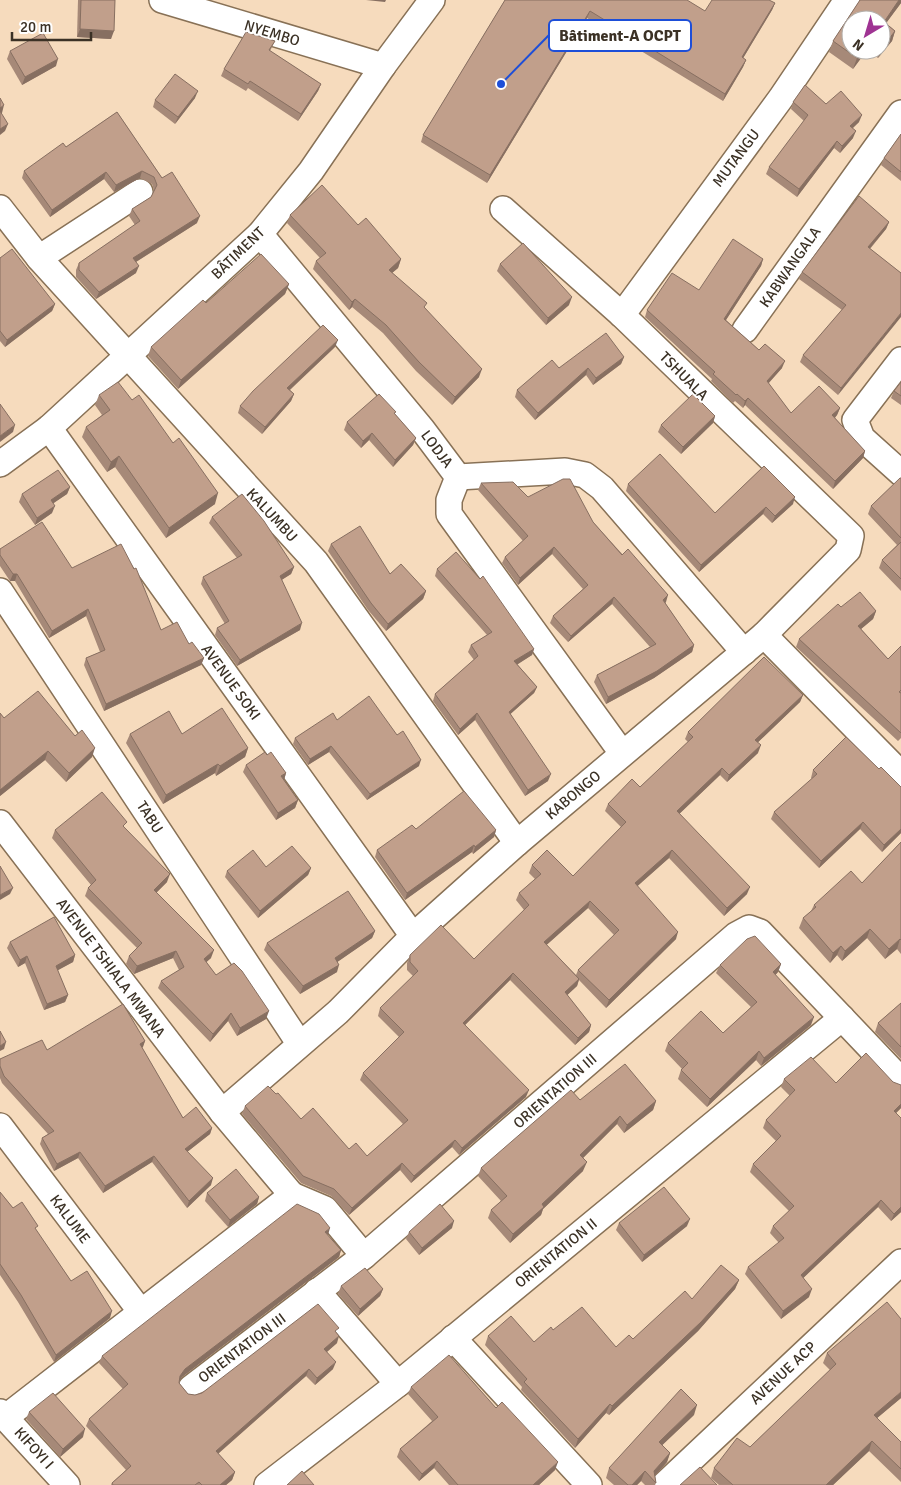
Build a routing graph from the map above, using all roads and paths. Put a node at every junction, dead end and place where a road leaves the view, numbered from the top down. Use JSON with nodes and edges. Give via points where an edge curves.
{"nodes":[{"id":1,"x":162,"y":0,"type":"edge"},
{"id":2,"x":432,"y":0,"type":"edge"},
{"id":3,"x":848,"y":0,"type":"edge"},
{"id":4,"x":383,"y":66,"type":"junction"},
{"id":5,"x":901,"y":113,"type":"edge"},
{"id":6,"x":140,"y":192,"type":"dead end"},
{"id":7,"x":0,"y":208,"type":"edge"},
{"id":8,"x":503,"y":209,"type":"dead end"},
{"id":9,"x":260,"y":234,"type":"junction"},
{"id":10,"x":39,"y":258,"type":"junction"},
{"id":11,"x":622,"y":315,"type":"junction"},
{"id":12,"x":746,"y":330,"type":"dead end"},
{"id":13,"x":130,"y":356,"type":"junction"},
{"id":14,"x":901,"y":360,"type":"edge"},
{"id":15,"x":49,"y":428,"type":"junction"},
{"id":16,"x":0,"y":464,"type":"edge"},
{"id":17,"x":901,"y":473,"type":"edge"},
{"id":18,"x":458,"y":477,"type":"junction"},
{"id":19,"x":848,"y":550,"type":"joint"},
{"id":20,"x":0,"y":591,"type":"edge"},
{"id":21,"x":764,"y":635,"type":"junction"},
{"id":22,"x":744,"y":652,"type":"junction"},
{"id":23,"x":622,"y":753,"type":"junction"},
{"id":24,"x":901,"y":774,"type":"edge"},
{"id":25,"x":0,"y":823,"type":"edge"},
{"id":26,"x":517,"y":843,"type":"junction"},
{"id":27,"x":413,"y":936,"type":"junction"},
{"id":28,"x":842,"y":1018,"type":"junction"},
{"id":29,"x":299,"y":1043,"type":"junction"},
{"id":30,"x":901,"y":1080,"type":"edge"},
{"id":31,"x":222,"y":1112,"type":"junction"},
{"id":32,"x":0,"y":1126,"type":"edge"},
{"id":33,"x":292,"y":1195,"type":"junction"},
{"id":34,"x":364,"y":1256,"type":"junction"},
{"id":35,"x":901,"y":1262,"type":"edge"},
{"id":36,"x":317,"y":1291,"type":"junction"},
{"id":37,"x":140,"y":1312,"type":"junction"},
{"id":38,"x":453,"y":1338,"type":"junction"},
{"id":39,"x":398,"y":1384,"type":"junction"},
{"id":40,"x":191,"y":1388,"type":"dead end"},
{"id":41,"x":3,"y":1414,"type":"edge"},
{"id":42,"x":67,"y":1485,"type":"edge"},
{"id":43,"x":267,"y":1485,"type":"edge"},
{"id":44,"x":590,"y":1485,"type":"edge"},
{"id":45,"x":664,"y":1485,"type":"edge"}],
"edges":[{"from":1,"to":4,"type":"street","name":"NYEMBO"},
{"from":2,"to":4,"type":"street","name":"BÂTIMENT"},
{"from":3,"to":11,"type":"street","name":"MUTANGU","via":[[781,98]]},
{"from":4,"to":9,"type":"street","name":"BÂTIMENT","via":[[311,171]]},
{"from":5,"to":12,"type":"street","name":"KABWANGALA"},
{"from":6,"to":10,"type":"street"},
{"from":7,"to":10,"type":"street","name":"KALUMBU"},
{"from":8,"to":11,"type":"street","name":"TSHUALA"},
{"from":9,"to":13,"type":"street","name":"BÂTIMENT"},
{"from":9,"to":18,"type":"street","name":"LODJA"},
{"from":10,"to":13,"type":"street","name":"KALUMBU"},
{"from":11,"to":19,"type":"street","name":"TSHUALA","via":[[806,495],[840,524],[851,536]]},
{"from":13,"to":15,"type":"street","name":"BÂTIMENT"},
{"from":13,"to":26,"type":"street","name":"KALUMBU","via":[[316,562]]},
{"from":14,"to":17,"type":"street","via":[[855,420],[862,438]]},
{"from":15,"to":16,"type":"street","name":"BÂTIMENT"},
{"from":15,"to":27,"type":"street","name":"AVENUE SOKI"},
{"from":18,"to":22,"type":"street","via":[[565,471],[584,475],[602,488]]},
{"from":18,"to":23,"type":"street","name":"LODJA","via":[[449,500],[450,514]]},
{"from":19,"to":21,"type":"street","name":"KABONGO"},
{"from":20,"to":29,"type":"street","name":"TABU"},
{"from":21,"to":22,"type":"street","name":"KABONGO"},
{"from":21,"to":24,"type":"street"},
{"from":22,"to":23,"type":"street","name":"KABONGO"},
{"from":23,"to":26,"type":"street","name":"KABONGO"},
{"from":25,"to":31,"type":"street","name":"AVENUE TSHIALA MWANA"},
{"from":26,"to":27,"type":"street","name":"KABONGO"},
{"from":27,"to":29,"type":"street","name":"KABONGO","via":[[338,1012]]},
{"from":28,"to":30,"type":"street","name":"ORIENTATION III"},
{"from":28,"to":34,"type":"street","name":"ORIENTATION III","via":[[760,932],[749,928],[729,941]]},
{"from":28,"to":38,"type":"street","name":"ORIENTATION II"},
{"from":29,"to":31,"type":"street","name":"KABONGO"},
{"from":31,"to":33,"type":"street","name":"AVENUE TSHIALA MWANA"},
{"from":32,"to":37,"type":"street","name":"KALUME"},
{"from":33,"to":34,"type":"street","via":[[325,1209]]},
{"from":33,"to":37,"type":"street"},
{"from":34,"to":36,"type":"street","name":"ORIENTATION III"},
{"from":35,"to":45,"type":"street","name":"AVENUE ACP"},
{"from":36,"to":39,"type":"street"},
{"from":36,"to":40,"type":"street","name":"ORIENTATION III"},
{"from":37,"to":41,"type":"street"},
{"from":38,"to":39,"type":"street","name":"ORIENTATION II"},
{"from":38,"to":44,"type":"street"},
{"from":39,"to":43,"type":"street","name":"ORIENTATION II"},
{"from":41,"to":42,"type":"street","name":"KIFOYI I"}]}
